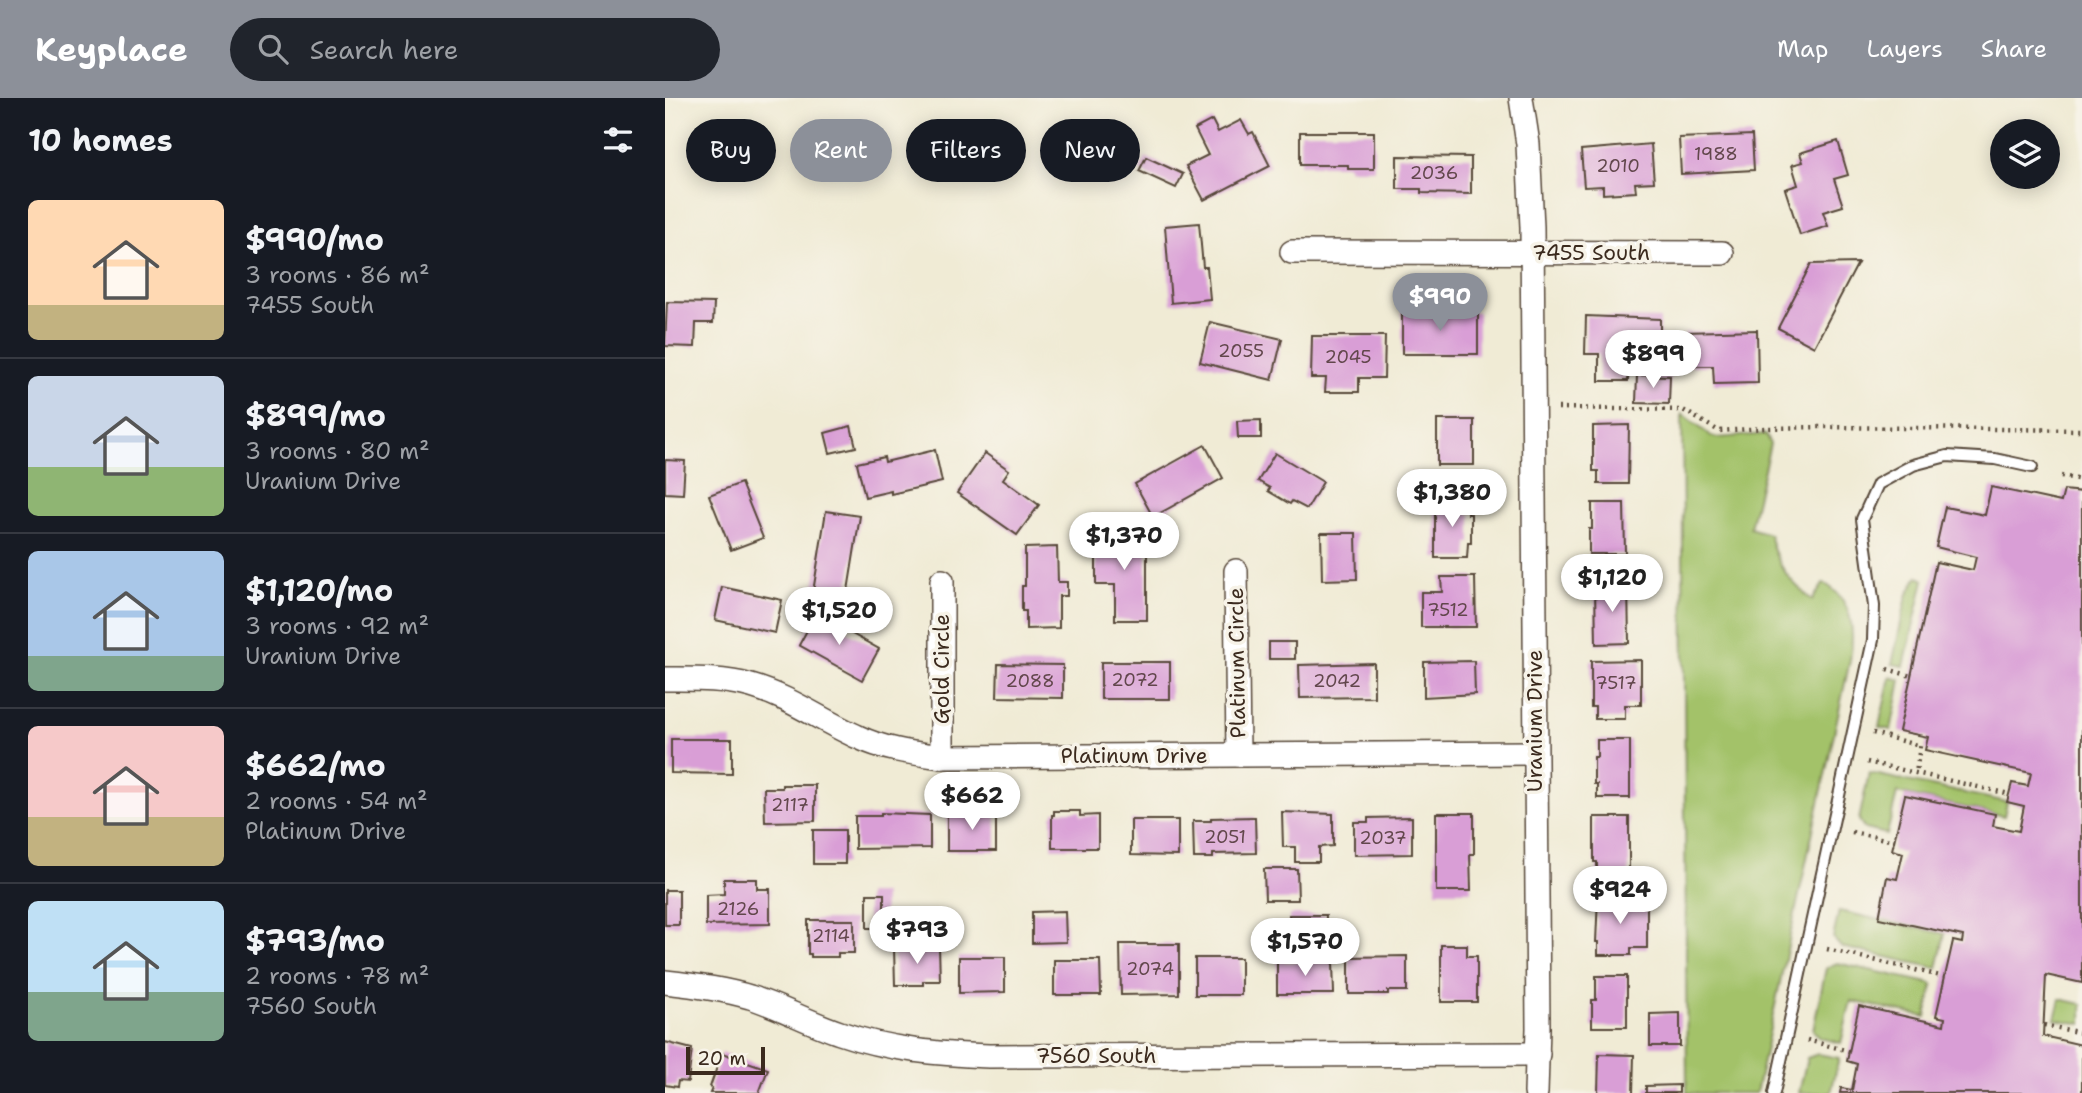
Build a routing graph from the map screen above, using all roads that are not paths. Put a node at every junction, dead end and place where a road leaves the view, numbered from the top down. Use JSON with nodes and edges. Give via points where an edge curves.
{"nodes":[{"id":1,"x":1521,"y":98,"type":"edge"},
{"id":2,"x":1292,"y":252,"type":"dead end"},
{"id":3,"x":1532,"y":253,"type":"junction"},
{"id":4,"x":1722,"y":253,"type":"dead end"},
{"id":5,"x":2032,"y":467,"type":"dead end"},
{"id":6,"x":1236,"y":571,"type":"dead end"},
{"id":7,"x":942,"y":581,"type":"dead end"},
{"id":8,"x":665,"y":679,"type":"edge"},
{"id":9,"x":1535,"y":753,"type":"junction"},
{"id":10,"x":1238,"y":755,"type":"junction"},
{"id":11,"x":942,"y":757,"type":"junction"},
{"id":12,"x":665,"y":982,"type":"edge"},
{"id":13,"x":1538,"y":1054,"type":"junction"},
{"id":14,"x":1536,"y":1093,"type":"edge"},
{"id":15,"x":1774,"y":1093,"type":"edge"}],
"edges":[{"from":1,"to":3,"type":"street","name":"Uranium Drive","via":[[1528,145]]},
{"from":2,"to":3,"type":"street","name":"7455 South"},
{"from":3,"to":4,"type":"street","name":"7455 South"},
{"from":3,"to":9,"type":"street","name":"Uranium Drive"},
{"from":5,"to":15,"type":"lane","via":[[1947,456],[1913,465],[1878,484],[1862,519],[1874,606],[1873,640]]},
{"from":6,"to":10,"type":"street","name":"Platinum Circle"},
{"from":7,"to":11,"type":"street","name":"Gold Circle"},
{"from":8,"to":11,"type":"street","name":"Platinum Drive","via":[[750,685],[788,699],[869,742]]},
{"from":9,"to":10,"type":"street","name":"Platinum Drive"},
{"from":9,"to":13,"type":"street","name":"Uranium Drive"},
{"from":10,"to":11,"type":"street","name":"Platinum Drive"},
{"from":12,"to":13,"type":"street","name":"7560 South","via":[[750,997],[841,1033],[936,1054]]},
{"from":13,"to":14,"type":"street","name":"Uranium Drive"}]}
